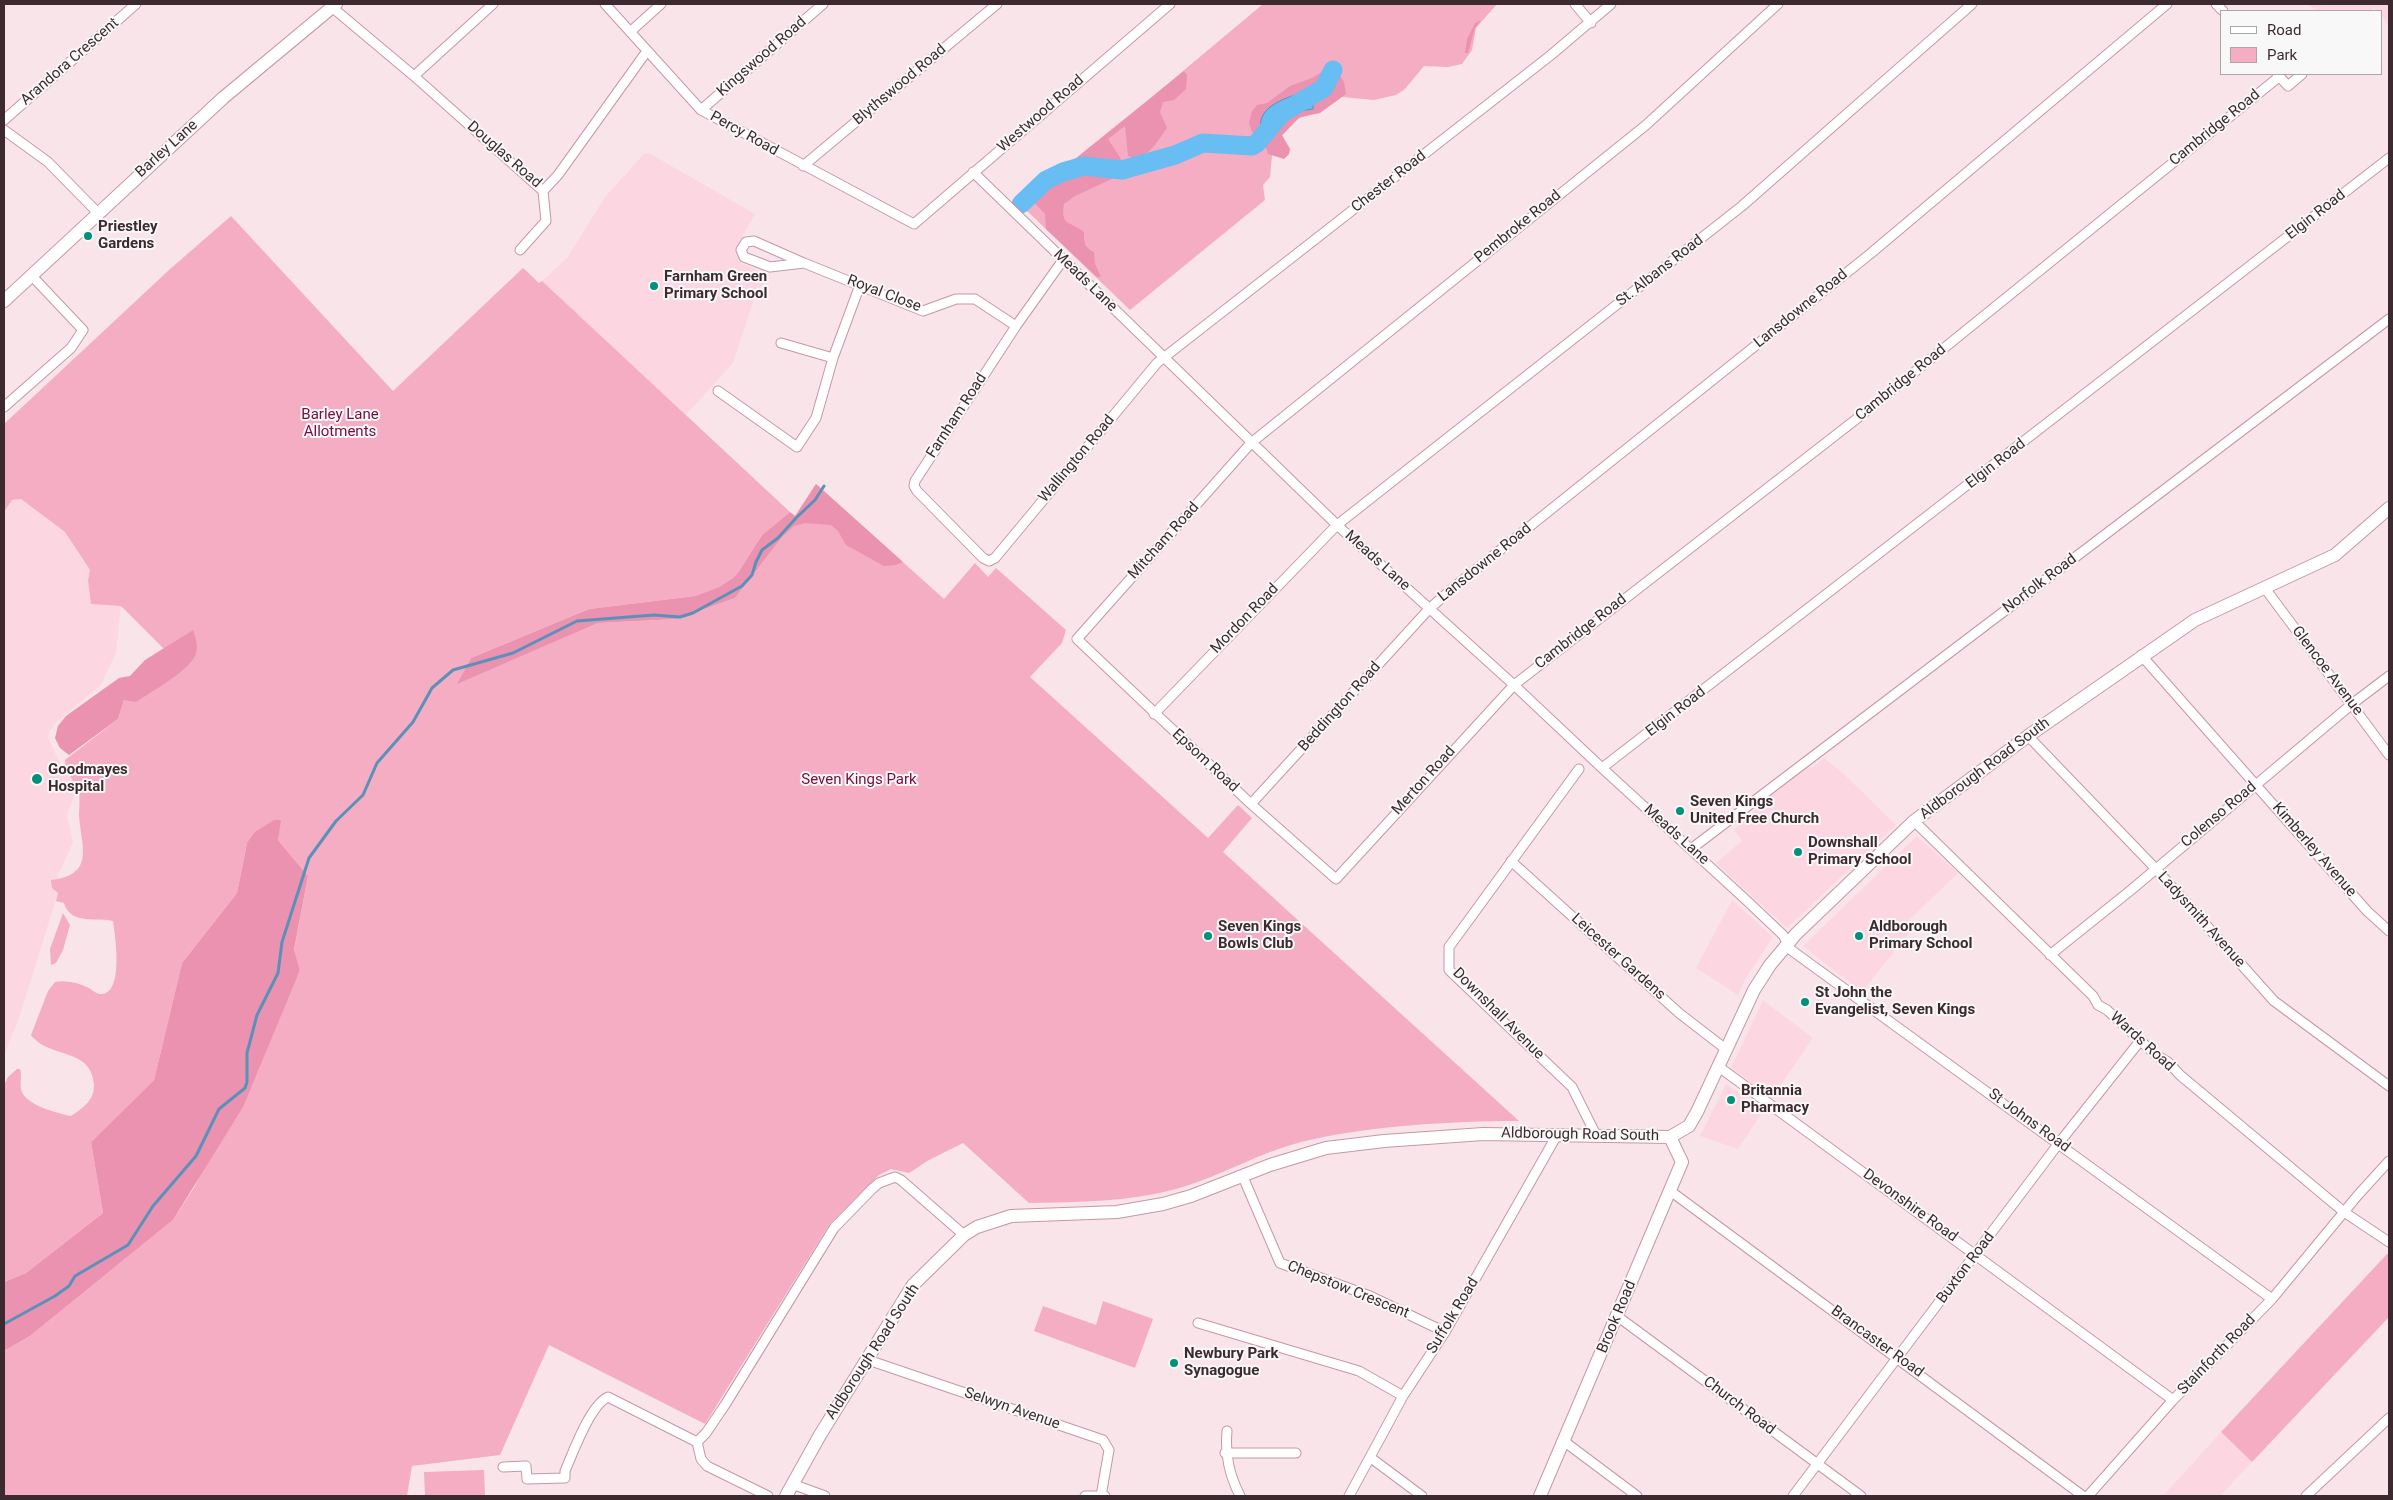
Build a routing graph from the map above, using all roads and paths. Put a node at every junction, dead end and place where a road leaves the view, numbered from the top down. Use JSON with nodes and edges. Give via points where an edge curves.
{"nodes":[{"id":1,"x":136,"y":4,"type":"edge"},
{"id":2,"x":493,"y":4,"type":"edge"},
{"id":3,"x":605,"y":4,"type":"edge"},
{"id":4,"x":661,"y":4,"type":"edge"},
{"id":5,"x":823,"y":4,"type":"edge"},
{"id":6,"x":997,"y":4,"type":"edge"},
{"id":7,"x":1170,"y":4,"type":"edge"},
{"id":8,"x":1576,"y":4,"type":"edge"},
{"id":9,"x":1611,"y":4,"type":"edge"},
{"id":10,"x":1778,"y":4,"type":"edge"},
{"id":11,"x":1972,"y":4,"type":"edge"},
{"id":12,"x":2167,"y":4,"type":"edge"},
{"id":13,"x":334,"y":6,"type":"edge"},
{"id":14,"x":1591,"y":23,"type":"junction"},
{"id":15,"x":630,"y":32,"type":"junction"},
{"id":16,"x":647,"y":51,"type":"junction"},
{"id":17,"x":2279,"y":75,"type":"edge"},
{"id":18,"x":2301,"y":75,"type":"edge"},
{"id":19,"x":414,"y":76,"type":"junction"},
{"id":20,"x":701,"y":110,"type":"junction"},
{"id":21,"x":4,"y":120,"type":"edge"},
{"id":22,"x":4,"y":130,"type":"edge"},
{"id":23,"x":2389,"y":158,"type":"edge"},
{"id":24,"x":803,"y":166,"type":"junction"},
{"id":25,"x":974,"y":172,"type":"junction"},
{"id":26,"x":543,"y":191,"type":"junction"},
{"id":27,"x":98,"y":213,"type":"junction"},
{"id":28,"x":914,"y":224,"type":"joint"},
{"id":29,"x":520,"y":250,"type":"dead end"},
{"id":30,"x":1063,"y":260,"type":"junction"},
{"id":31,"x":804,"y":263,"type":"junction"},
{"id":32,"x":31,"y":275,"type":"junction"},
{"id":33,"x":860,"y":284,"type":"junction"},
{"id":34,"x":4,"y":301,"type":"edge"},
{"id":35,"x":2389,"y":319,"type":"edge"},
{"id":36,"x":1016,"y":326,"type":"junction"},
{"id":37,"x":781,"y":343,"type":"dead end"},
{"id":38,"x":833,"y":358,"type":"junction"},
{"id":39,"x":1164,"y":358,"type":"junction"},
{"id":40,"x":718,"y":391,"type":"dead end"},
{"id":41,"x":4,"y":407,"type":"edge"},
{"id":42,"x":1251,"y":443,"type":"junction"},
{"id":43,"x":2389,"y":508,"type":"edge"},
{"id":44,"x":1337,"y":525,"type":"junction"},
{"id":45,"x":989,"y":561,"type":"joint"},
{"id":46,"x":2264,"y":587,"type":"junction"},
{"id":47,"x":1430,"y":609,"type":"junction"},
{"id":48,"x":1077,"y":639,"type":"joint"},
{"id":49,"x":2141,"y":655,"type":"junction"},
{"id":50,"x":2389,"y":676,"type":"edge"},
{"id":51,"x":1514,"y":684,"type":"junction"},
{"id":52,"x":2352,"y":704,"type":"junction"},
{"id":53,"x":1154,"y":714,"type":"junction"},
{"id":54,"x":2028,"y":736,"type":"junction"},
{"id":55,"x":2389,"y":756,"type":"edge"},
{"id":56,"x":1602,"y":768,"type":"junction"},
{"id":57,"x":1579,"y":769,"type":"dead end"},
{"id":58,"x":2256,"y":784,"type":"junction"},
{"id":59,"x":1251,"y":804,"type":"junction"},
{"id":60,"x":1914,"y":821,"type":"junction"},
{"id":61,"x":1691,"y":849,"type":"junction"},
{"id":62,"x":1512,"y":861,"type":"junction"},
{"id":63,"x":2155,"y":868,"type":"junction"},
{"id":64,"x":1336,"y":879,"type":"joint"},
{"id":65,"x":2389,"y":931,"type":"edge"},
{"id":66,"x":1787,"y":943,"type":"junction"},
{"id":67,"x":2050,"y":955,"type":"junction"},
{"id":68,"x":2140,"y":1041,"type":"junction"},
{"id":69,"x":1727,"y":1050,"type":"junction"},
{"id":70,"x":1719,"y":1067,"type":"junction"},
{"id":71,"x":2389,"y":1086,"type":"edge"},
{"id":72,"x":1596,"y":1134,"type":"junction"},
{"id":73,"x":1557,"y":1135,"type":"junction"},
{"id":74,"x":1670,"y":1137,"type":"junction"},
{"id":75,"x":2059,"y":1142,"type":"junction"},
{"id":76,"x":2389,"y":1161,"type":"edge"},
{"id":77,"x":1243,"y":1177,"type":"junction"},
{"id":78,"x":1669,"y":1190,"type":"junction"},
{"id":79,"x":2344,"y":1212,"type":"junction"},
{"id":80,"x":964,"y":1235,"type":"junction"},
{"id":81,"x":2389,"y":1242,"type":"edge"},
{"id":82,"x":1977,"y":1255,"type":"junction"},
{"id":83,"x":2272,"y":1298,"type":"junction"},
{"id":84,"x":1617,"y":1316,"type":"junction"},
{"id":85,"x":1198,"y":1322,"type":"dead end"},
{"id":86,"x":1445,"y":1332,"type":"junction"},
{"id":87,"x":867,"y":1358,"type":"junction"},
{"id":88,"x":1899,"y":1358,"type":"junction"},
{"id":89,"x":1403,"y":1396,"type":"junction"},
{"id":90,"x":2173,"y":1400,"type":"junction"},
{"id":91,"x":2389,"y":1418,"type":"edge"},
{"id":92,"x":1227,"y":1430,"type":"dead end"},
{"id":93,"x":697,"y":1442,"type":"junction"},
{"id":94,"x":1564,"y":1442,"type":"junction"},
{"id":95,"x":1225,"y":1453,"type":"junction"},
{"id":96,"x":1296,"y":1453,"type":"dead end"},
{"id":97,"x":1370,"y":1458,"type":"junction"},
{"id":98,"x":1818,"y":1464,"type":"junction"},
{"id":99,"x":503,"y":1467,"type":"dead end"},
{"id":100,"x":792,"y":1484,"type":"junction"},
{"id":101,"x":768,"y":1496,"type":"edge"},
{"id":102,"x":786,"y":1496,"type":"edge"},
{"id":103,"x":825,"y":1496,"type":"edge"},
{"id":104,"x":1085,"y":1496,"type":"edge"},
{"id":105,"x":1103,"y":1496,"type":"edge"},
{"id":106,"x":1240,"y":1496,"type":"edge"},
{"id":107,"x":1349,"y":1496,"type":"edge"},
{"id":108,"x":1422,"y":1496,"type":"edge"},
{"id":109,"x":1540,"y":1496,"type":"edge"},
{"id":110,"x":1637,"y":1496,"type":"edge"},
{"id":111,"x":1793,"y":1496,"type":"edge"},
{"id":112,"x":1861,"y":1496,"type":"edge"},
{"id":113,"x":2083,"y":1496,"type":"edge"},
{"id":114,"x":2088,"y":1496,"type":"edge"},
{"id":115,"x":2306,"y":1496,"type":"edge"}],
"edges":[{"from":1,"to":21,"type":"street","name":"Arandora Crescent"},
{"from":2,"to":19,"type":"street"},
{"from":3,"to":15,"type":"street","name":"Percy Road"},
{"from":4,"to":15,"type":"street"},
{"from":5,"to":20,"type":"street","name":"Kingswood Road"},
{"from":6,"to":24,"type":"street","name":"Blythswood Road"},
{"from":7,"to":25,"type":"street","name":"Westwood Road"},
{"from":8,"to":14,"type":"street"},
{"from":9,"to":14,"type":"street","name":"Chester Road"},
{"from":10,"to":42,"type":"street","name":"Pembroke Road","via":[[1646,125]]},
{"from":11,"to":44,"type":"street","name":"St. Albans Road","via":[[1742,206]]},
{"from":12,"to":47,"type":"street","name":"Lansdowne Road","via":[[1870,254]]},
{"from":13,"to":19,"type":"street","name":"Douglas Road"},
{"from":13,"to":27,"type":"street","name":"Barley Lane","via":[[231,92]]},
{"from":14,"to":39,"type":"street","name":"Chester Road"},
{"from":15,"to":16,"type":"street","name":"Percy Road"},
{"from":16,"to":20,"type":"street","name":"Percy Road"},
{"from":16,"to":26,"type":"street","name":"Douglas Road"},
{"from":17,"to":18,"type":"street","via":[[2288,86]]},
{"from":17,"to":51,"type":"street","name":"Cambridge Road","via":[[1859,417]]},
{"from":19,"to":26,"type":"street","name":"Douglas Road"},
{"from":20,"to":24,"type":"street","name":"Percy Road"},
{"from":22,"to":27,"type":"street","via":[[48,162]]},
{"from":23,"to":56,"type":"street","name":"Elgin Road"},
{"from":24,"to":28,"type":"street","name":"Percy Road"},
{"from":25,"to":28,"type":"street","name":"Westwood Road"},
{"from":25,"to":30,"type":"street","name":"Meads Lane"},
{"from":26,"to":29,"type":"street","via":[[546,221]]},
{"from":27,"to":32,"type":"street","name":"Barley Lane"},
{"from":30,"to":36,"type":"street","name":"Farnham Road"},
{"from":30,"to":39,"type":"street","name":"Meads Lane"},
{"from":31,"to":31,"type":"street","name":"Royal Close","via":[[770,267],[744,257],[741,250],[746,242],[754,241]]},
{"from":31,"to":33,"type":"street","name":"Royal Close"},
{"from":32,"to":34,"type":"street","name":"Barley Lane"},
{"from":32,"to":41,"type":"street","via":[[83,330],[71,348]]},
{"from":33,"to":36,"type":"street","name":"Royal Close","via":[[923,310],[956,299],[975,299]]},
{"from":33,"to":38,"type":"street"},
{"from":35,"to":61,"type":"street","name":"Norfolk Road"},
{"from":36,"to":45,"type":"street","name":"Farnham Road","via":[[914,486]]},
{"from":37,"to":38,"type":"street"},
{"from":38,"to":40,"type":"street","via":[[816,418],[797,447]]},
{"from":39,"to":42,"type":"street","name":"Meads Lane"},
{"from":39,"to":45,"type":"street","name":"Wallington Road","via":[[1157,362],[995,558]]},
{"from":42,"to":44,"type":"street","name":"Meads Lane"},
{"from":42,"to":48,"type":"street","name":"Mitcham Road"},
{"from":43,"to":46,"type":"street","name":"Aldborough Road South","via":[[2335,555]]},
{"from":44,"to":47,"type":"street","name":"Meads Lane"},
{"from":44,"to":53,"type":"street","name":"Mordon Road"},
{"from":46,"to":49,"type":"street","name":"Aldborough Road South","via":[[2206,614]]},
{"from":46,"to":52,"type":"street","name":"Glencoe Avenue"},
{"from":47,"to":51,"type":"street","name":"Meads Lane"},
{"from":47,"to":59,"type":"street","name":"Beddington Road"},
{"from":48,"to":53,"type":"street","name":"Epsom Road"},
{"from":49,"to":54,"type":"street","name":"Aldborough Road South"},
{"from":49,"to":58,"type":"street","name":"Kimberley Avenue"},
{"from":50,"to":52,"type":"street","name":"Colenso Road"},
{"from":51,"to":56,"type":"street","name":"Meads Lane"},
{"from":51,"to":64,"type":"street","name":"Merton Road"},
{"from":52,"to":55,"type":"street","name":"Glencoe Avenue"},
{"from":52,"to":58,"type":"street","name":"Colenso Road"},
{"from":53,"to":59,"type":"street","name":"Epsom Road"},
{"from":54,"to":60,"type":"street","name":"Aldborough Road South"},
{"from":54,"to":63,"type":"street","name":"Ladysmith Avenue"},
{"from":56,"to":61,"type":"street","name":"Meads Lane"},
{"from":57,"to":62,"type":"street","name":"Downshall Avenue"},
{"from":58,"to":63,"type":"street","name":"Colenso Road"},
{"from":58,"to":65,"type":"street","name":"Kimberley Avenue","via":[[2367,912]]},
{"from":59,"to":64,"type":"street","name":"Epsom Road"},
{"from":60,"to":66,"type":"street","name":"Aldborough Road South"},
{"from":60,"to":67,"type":"street","name":"Wards Road"},
{"from":61,"to":66,"type":"street","name":"Meads Lane","via":[[1783,935]]},
{"from":62,"to":69,"type":"street","name":"Leicester Gardens","via":[[1679,1013]]},
{"from":62,"to":72,"type":"street","name":"Downshall Avenue","via":[[1449,947],[1449,970],[1572,1087]]},
{"from":63,"to":67,"type":"street","name":"Colenso Road"},
{"from":63,"to":71,"type":"street","name":"Ladysmith Avenue","via":[[2274,1001]]},
{"from":66,"to":69,"type":"street","name":"Aldborough Road South","via":[[1754,990]]},
{"from":66,"to":75,"type":"street","name":"St Johns Road","via":[[1791,950]]},
{"from":67,"to":68,"type":"street","name":"Wards Road","via":[[2093,996],[2098,1005]]},
{"from":68,"to":75,"type":"street","name":"Buxton Road"},
{"from":68,"to":79,"type":"street","name":"Wards Road"},
{"from":69,"to":70,"type":"street","name":"Aldborough Road South"},
{"from":70,"to":74,"type":"street","name":"Aldborough Road South","via":[[1689,1126]]},
{"from":70,"to":82,"type":"street","name":"Devonshire Road"},
{"from":72,"to":73,"type":"street","name":"Aldborough Road South"},
{"from":72,"to":74,"type":"street","name":"Aldborough Road South"},
{"from":73,"to":77,"type":"street","name":"Aldborough Road South","via":[[1483,1134],[1326,1148]]},
{"from":73,"to":86,"type":"street","name":"Suffolk Road"},
{"from":74,"to":78,"type":"street","name":"Brook Road","via":[[1682,1162]]},
{"from":75,"to":82,"type":"street","name":"Buxton Road"},
{"from":75,"to":83,"type":"street","name":"St Johns Road"},
{"from":76,"to":79,"type":"street","name":"Stainforth Road"},
{"from":77,"to":80,"type":"street","name":"Aldborough Road South","via":[[1163,1204],[1118,1212],[1011,1216],[977,1227]]},
{"from":77,"to":86,"type":"street","name":"Chepstow Crescent","via":[[1280,1263],[1370,1296]]},
{"from":78,"to":84,"type":"street","name":"Brook Road"},
{"from":78,"to":88,"type":"street","name":"Brancaster Road"},
{"from":79,"to":81,"type":"street","name":"Wards Road"},
{"from":79,"to":83,"type":"street","name":"Stainforth Road"},
{"from":80,"to":87,"type":"street","name":"Aldborough Road South","via":[[913,1285]]},
{"from":80,"to":93,"type":"street","via":[[902,1180],[895,1177],[879,1182],[834,1228],[725,1405]]},
{"from":82,"to":88,"type":"street","name":"Buxton Road"},
{"from":82,"to":90,"type":"street","name":"Devonshire Road"},
{"from":83,"to":90,"type":"street","name":"Stainforth Road"},
{"from":84,"to":94,"type":"street","name":"Brook Road"},
{"from":84,"to":98,"type":"street","name":"Church Road"},
{"from":85,"to":89,"type":"street","via":[[1359,1371]]},
{"from":86,"to":89,"type":"street","name":"Suffolk Road"},
{"from":87,"to":100,"type":"street","name":"Aldborough Road South"},
{"from":87,"to":105,"type":"street","name":"Selwyn Avenue","via":[[1103,1440],[1109,1450]]},
{"from":88,"to":98,"type":"street","name":"Buxton Road"},
{"from":88,"to":113,"type":"street","name":"Brancaster Road"},
{"from":89,"to":97,"type":"street","name":"Suffolk Road"},
{"from":90,"to":114,"type":"street","name":"Stainforth Road"},
{"from":91,"to":115,"type":"street"},
{"from":92,"to":95,"type":"street"},
{"from":93,"to":99,"type":"street","via":[[608,1397],[592,1414],[565,1471],[565,1478],[527,1479],[526,1466]]},
{"from":93,"to":101,"type":"street","via":[[701,1459],[707,1466]]},
{"from":94,"to":109,"type":"street","name":"Brook Road"},
{"from":94,"to":110,"type":"street"},
{"from":95,"to":96,"type":"street"},
{"from":95,"to":106,"type":"street"},
{"from":97,"to":107,"type":"street","name":"Suffolk Road"},
{"from":97,"to":108,"type":"street"},
{"from":98,"to":111,"type":"street","name":"Buxton Road"},
{"from":98,"to":112,"type":"street","name":"Church Road"},
{"from":100,"to":102,"type":"street","name":"Aldborough Road South"},
{"from":100,"to":103,"type":"street"},
{"from":104,"to":105,"type":"street"}]}
